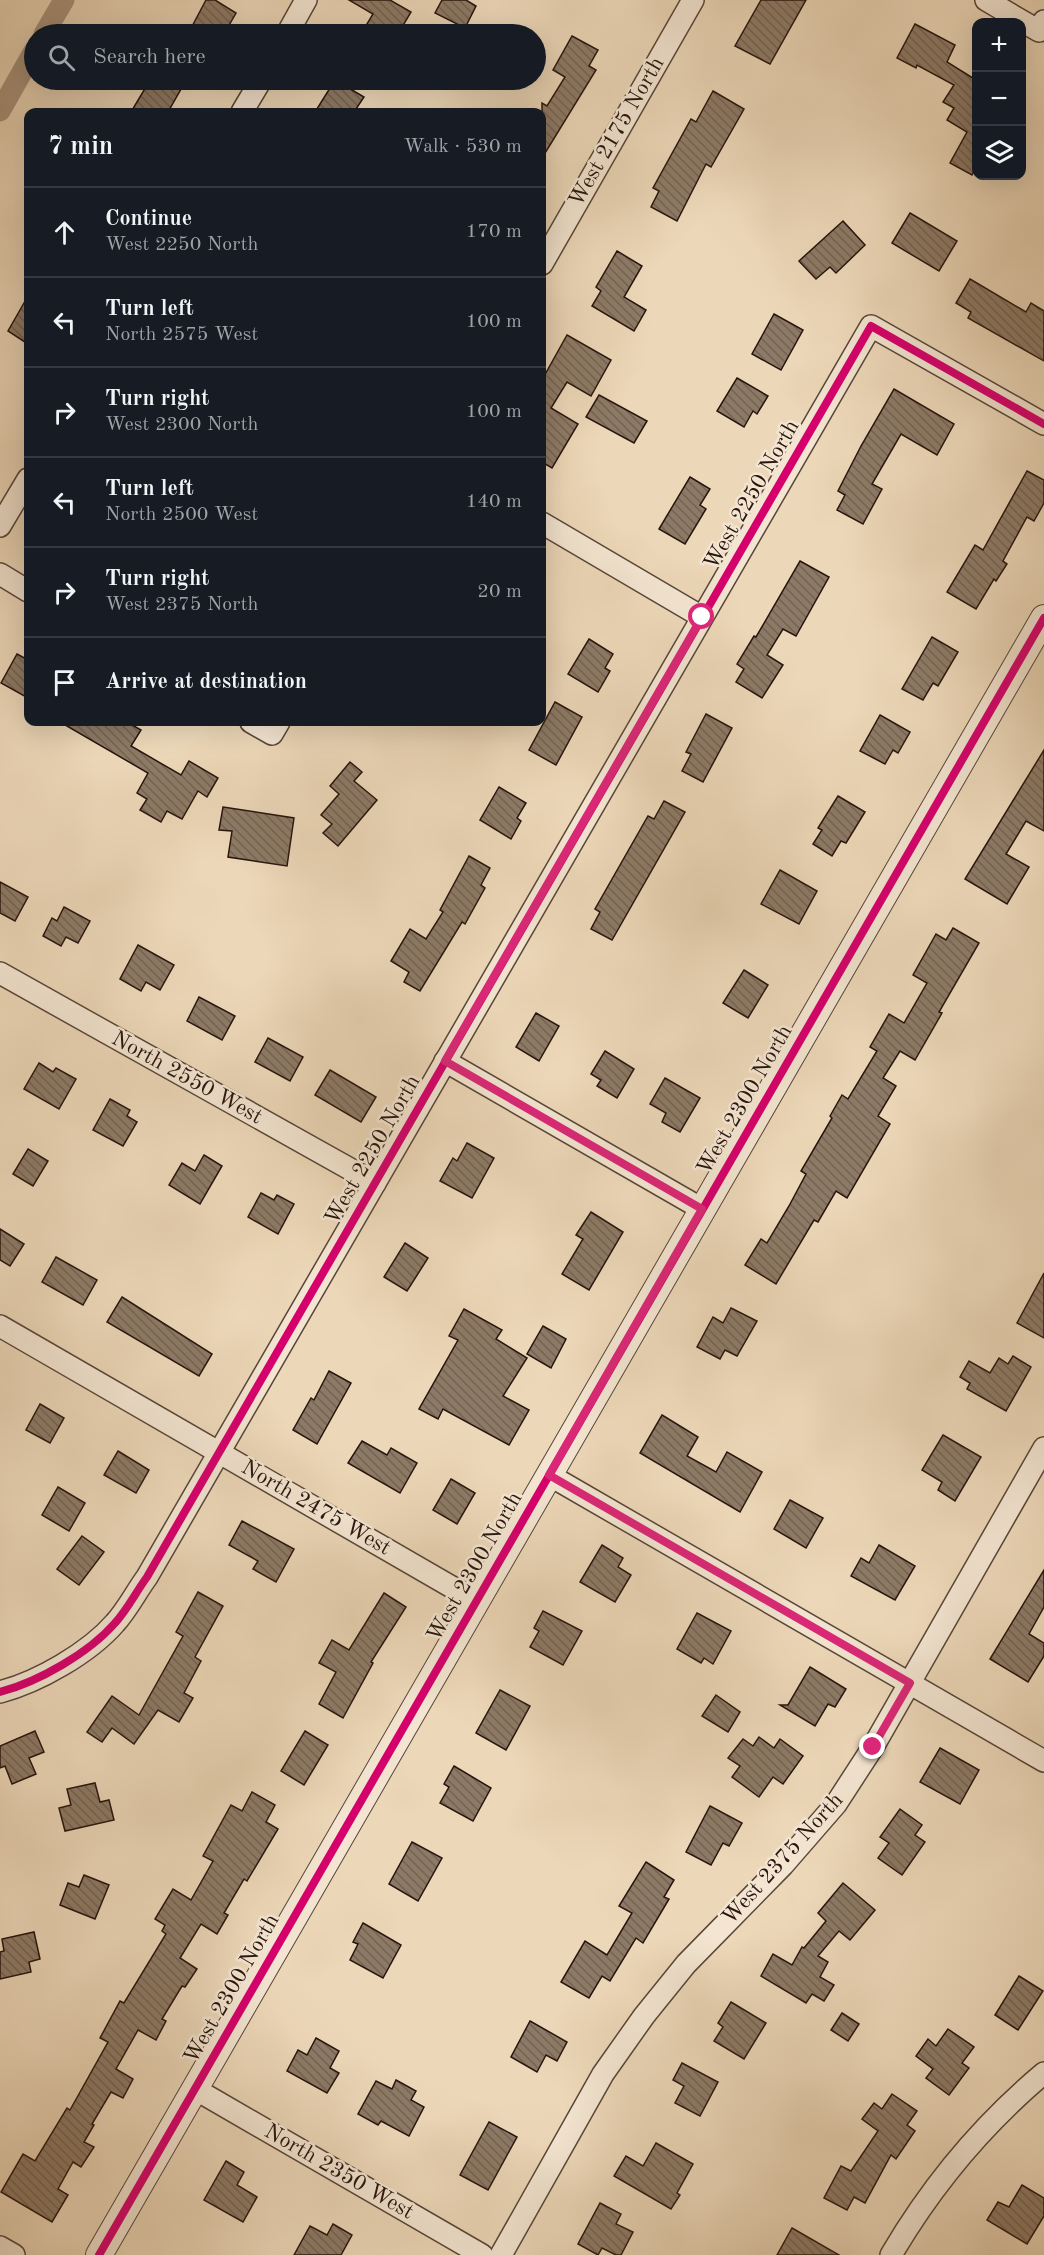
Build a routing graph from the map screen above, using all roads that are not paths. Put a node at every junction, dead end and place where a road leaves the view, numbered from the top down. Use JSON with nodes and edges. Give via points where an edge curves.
{"nodes":[{"id":1,"x":306,"y":0,"type":"edge"},
{"id":2,"x":693,"y":0,"type":"edge"},
{"id":3,"x":986,"y":0,"type":"edge"},
{"id":4,"x":293,"y":24,"type":"edge"},
{"id":5,"x":1041,"y":26,"type":"edge"},
{"id":6,"x":255,"y":90,"type":"edge"},
{"id":7,"x":244,"y":108,"type":"edge"},
{"id":8,"x":546,"y":257,"type":"edge"},
{"id":9,"x":1044,"y":424,"type":"edge"},
{"id":10,"x":24,"y":485,"type":"edge"},
{"id":11,"x":546,"y":525,"type":"edge"},
{"id":12,"x":0,"y":526,"type":"edge"},
{"id":13,"x":0,"y":574,"type":"edge"},
{"id":14,"x":24,"y":589,"type":"edge"},
{"id":15,"x":702,"y":617,"type":"junction"},
{"id":16,"x":1044,"y":618,"type":"edge"},
{"id":17,"x":0,"y":973,"type":"edge"},
{"id":18,"x":445,"y":1061,"type":"junction"},
{"id":19,"x":375,"y":1183,"type":"junction"},
{"id":20,"x":702,"y":1209,"type":"junction"},
{"id":21,"x":0,"y":1326,"type":"edge"},
{"id":22,"x":1044,"y":1448,"type":"edge"},
{"id":23,"x":219,"y":1452,"type":"junction"},
{"id":24,"x":549,"y":1475,"type":"junction"},
{"id":25,"x":477,"y":1601,"type":"junction"},
{"id":26,"x":910,"y":1683,"type":"junction"},
{"id":27,"x":0,"y":1692,"type":"edge"},
{"id":28,"x":1044,"y":1761,"type":"edge"},
{"id":29,"x":1044,"y":2073,"type":"edge"},
{"id":30,"x":195,"y":2089,"type":"junction"},
{"id":31,"x":0,"y":2247,"type":"edge"},
{"id":32,"x":14,"y":2255,"type":"edge"},
{"id":33,"x":99,"y":2255,"type":"edge"},
{"id":34,"x":482,"y":2255,"type":"edge"},
{"id":35,"x":501,"y":2255,"type":"edge"},
{"id":36,"x":891,"y":2255,"type":"edge"}],
"edges":[{"from":1,"to":4,"type":"street"},
{"from":2,"to":8,"type":"street","name":"West 2175 North"},
{"from":3,"to":5,"type":"street"},
{"from":6,"to":7,"type":"street"},
{"from":9,"to":15,"type":"street","name":"West 2250 North","via":[[871,326]]},
{"from":10,"to":12,"type":"street"},
{"from":11,"to":15,"type":"street"},
{"from":13,"to":14,"type":"street"},
{"from":15,"to":18,"type":"street","name":"West 2250 North"},
{"from":16,"to":20,"type":"street","name":"West 2300 North"},
{"from":17,"to":19,"type":"street","name":"North 2550 West"},
{"from":18,"to":19,"type":"street","name":"West 2250 North"},
{"from":18,"to":20,"type":"street"},
{"from":19,"to":23,"type":"street","name":"West 2250 North"},
{"from":20,"to":24,"type":"street","name":"West 2300 North"},
{"from":21,"to":23,"type":"street","name":"North 2475 West"},
{"from":22,"to":26,"type":"street","name":"West 2375 North"},
{"from":23,"to":25,"type":"street","name":"North 2475 West"},
{"from":23,"to":27,"type":"street","name":"West 2250 North","via":[[147,1577],[115,1623],[60,1665]]},
{"from":24,"to":25,"type":"street","name":"West 2300 North"},
{"from":24,"to":26,"type":"street"},
{"from":25,"to":30,"type":"street","name":"West 2300 North"},
{"from":26,"to":28,"type":"street"},
{"from":26,"to":35,"type":"street","name":"West 2375 North","via":[[836,1804],[687,1964],[644,2016],[603,2074]]},
{"from":29,"to":36,"type":"street","via":[[1008,2103],[957,2157]]},
{"from":30,"to":33,"type":"street","name":"West 2300 North"},
{"from":30,"to":34,"type":"street","name":"North 2350 West"},
{"from":31,"to":32,"type":"street"}]}
